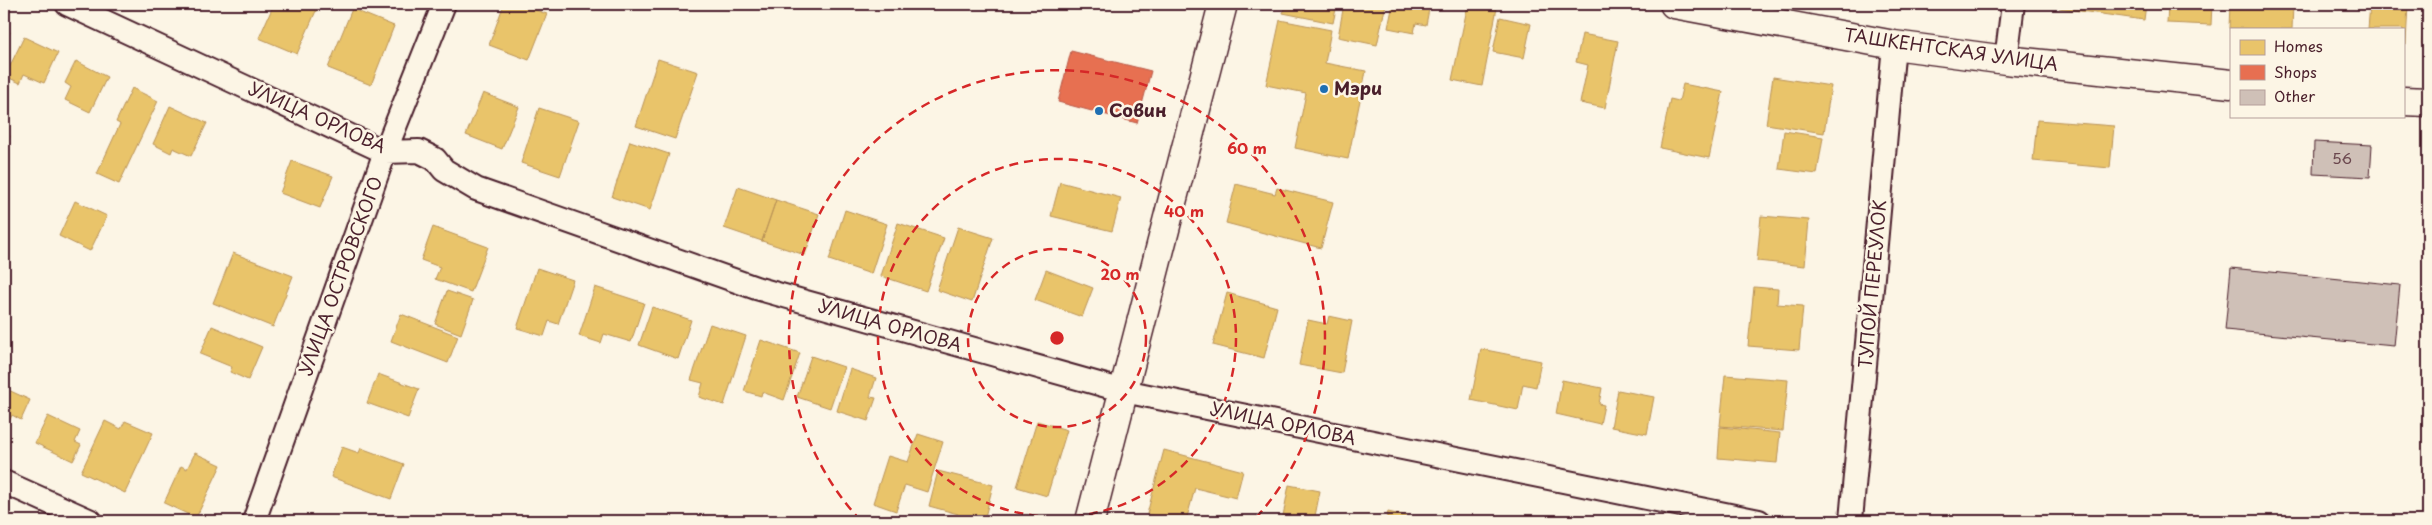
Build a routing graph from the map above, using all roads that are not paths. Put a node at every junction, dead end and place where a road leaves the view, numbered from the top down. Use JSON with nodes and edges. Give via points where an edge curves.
{"nodes":[{"id":1,"x":67,"y":4,"type":"edge"},
{"id":2,"x":444,"y":4,"type":"edge"},
{"id":3,"x":1223,"y":4,"type":"edge"},
{"id":4,"x":1674,"y":4,"type":"edge"},
{"id":5,"x":2013,"y":4,"type":"edge"},
{"id":6,"x":1894,"y":44,"type":"junction"},
{"id":7,"x":2006,"y":60,"type":"junction"},
{"id":8,"x":2230,"y":84,"type":"edge"},
{"id":9,"x":2404,"y":101,"type":"edge"},
{"id":10,"x":2428,"y":102,"type":"edge"},
{"id":11,"x":386,"y":152,"type":"junction"},
{"id":12,"x":1124,"y":391,"type":"junction"},
{"id":13,"x":4,"y":482,"type":"edge"},
{"id":14,"x":91,"y":521,"type":"edge"},
{"id":15,"x":254,"y":521,"type":"edge"},
{"id":16,"x":1090,"y":521,"type":"edge"},
{"id":17,"x":1759,"y":521,"type":"edge"},
{"id":18,"x":1845,"y":521,"type":"edge"}],
"edges":[{"from":1,"to":11,"type":"street","name":"УЛИЦА ОРЛОВА"},
{"from":2,"to":11,"type":"street","name":"УЛИЦА ОСТРОВСКОГО"},
{"from":3,"to":12,"type":"street"},
{"from":4,"to":6,"type":"street","name":"ТАШКЕНТСКАЯ УЛИЦА"},
{"from":5,"to":7,"type":"street"},
{"from":6,"to":7,"type":"street","name":"ТАШКЕНТСКАЯ УЛИЦА"},
{"from":6,"to":18,"type":"street","name":"ТУПОЙ ПЕРЕУЛОК"},
{"from":7,"to":8,"type":"street","name":"ТАШКЕНТСКАЯ УЛИЦА"},
{"from":9,"to":10,"type":"street"},
{"from":11,"to":12,"type":"street","name":"УЛИЦА ОРЛОВА","via":[[419,151],[476,189],[756,288]]},
{"from":11,"to":15,"type":"street","name":"УЛИЦА ОСТРОВСКОГО"},
{"from":12,"to":16,"type":"street"},
{"from":12,"to":17,"type":"street","name":"УЛИЦА ОРЛОВА"},
{"from":13,"to":14,"type":"street"}]}
